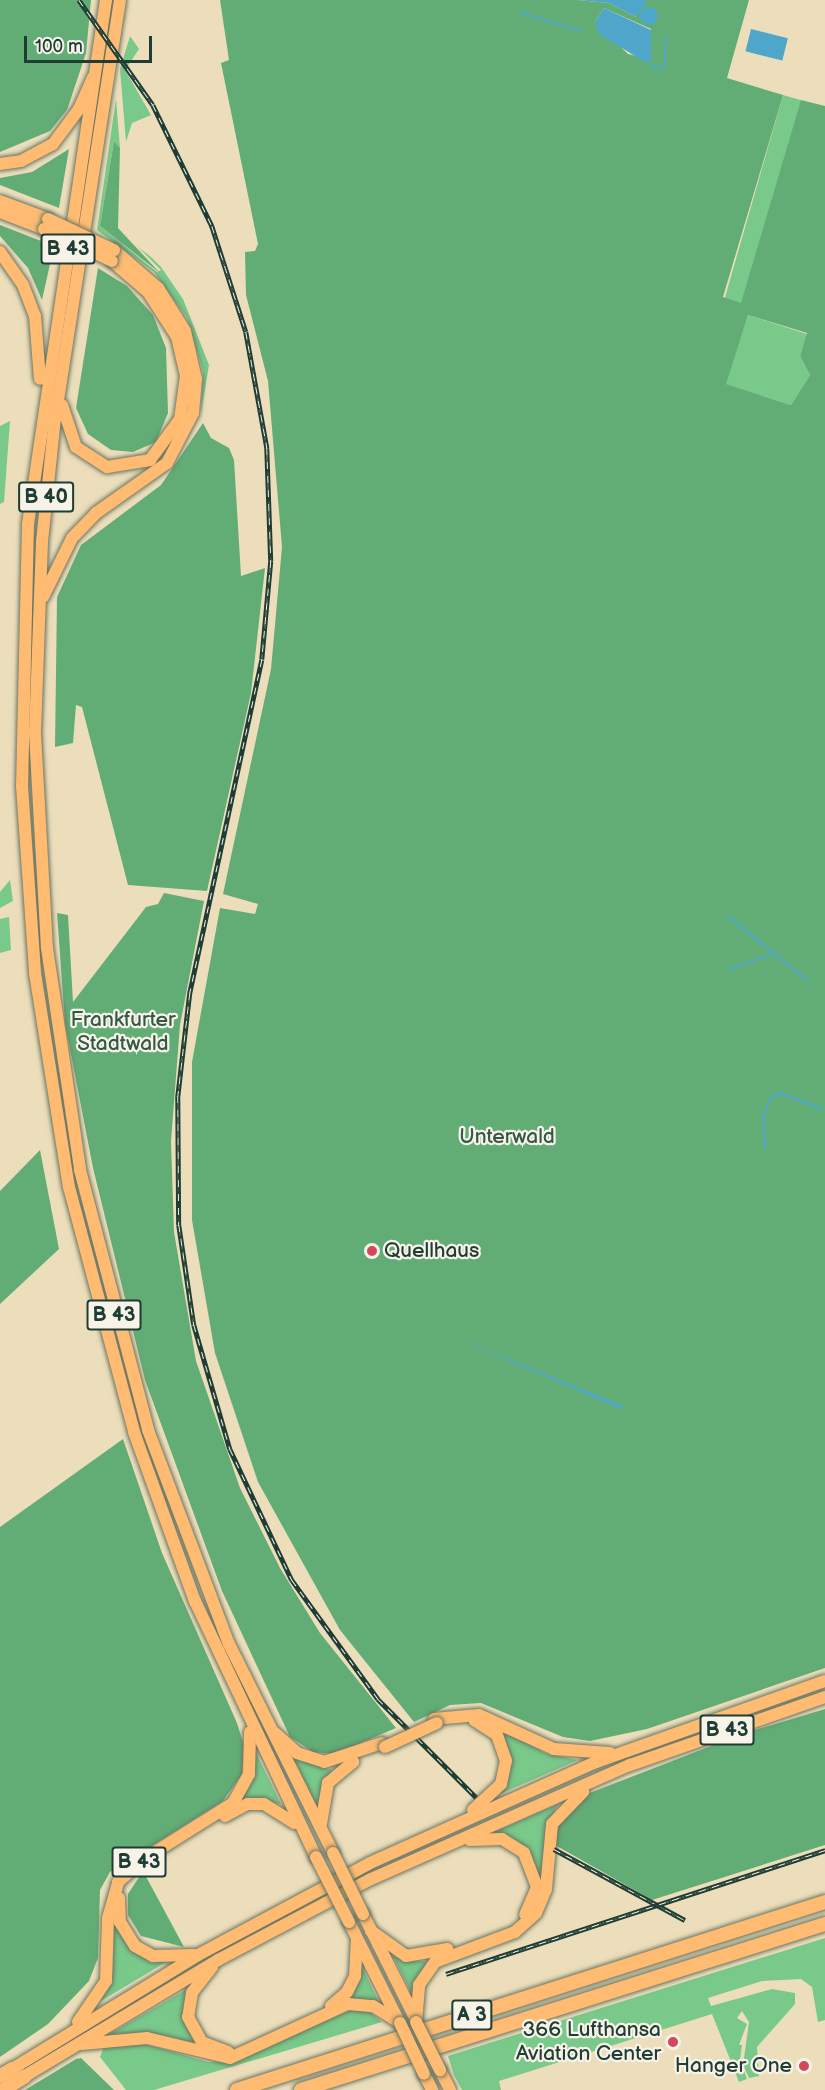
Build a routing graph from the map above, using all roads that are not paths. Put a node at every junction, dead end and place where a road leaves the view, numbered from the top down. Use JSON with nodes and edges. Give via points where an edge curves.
{"nodes":[{"id":1,"x":106,"y":0,"type":"edge"},
{"id":2,"x":120,"y":0,"type":"edge"},
{"id":3,"x":98,"y":69,"type":"junction"},
{"id":4,"x":0,"y":164,"type":"edge"},
{"id":5,"x":0,"y":201,"type":"edge"},
{"id":6,"x":0,"y":212,"type":"edge"},
{"id":7,"x":46,"y":224,"type":"junction"},
{"id":8,"x":0,"y":252,"type":"edge"},
{"id":9,"x":113,"y":255,"type":"junction"},
{"id":10,"x":60,"y":385,"type":"junction"},
{"id":11,"x":40,"y":429,"type":"junction"},
{"id":12,"x":39,"y":609,"type":"junction"},
{"id":13,"x":825,"y":1681,"type":"edge"},
{"id":14,"x":825,"y":1697,"type":"edge"},
{"id":15,"x":248,"y":1720,"type":"junction"},
{"id":16,"x":436,"y":1721,"type":"junction"},
{"id":17,"x":268,"y":1725,"type":"junction"},
{"id":18,"x":384,"y":1745,"type":"junction"},
{"id":19,"x":623,"y":1752,"type":"junction"},
{"id":20,"x":630,"y":1765,"type":"junction"},
{"id":21,"x":462,"y":1820,"type":"junction"},
{"id":22,"x":321,"y":1828,"type":"junction"},
{"id":23,"x":303,"y":1832,"type":"junction"},
{"id":24,"x":441,"y":1846,"type":"junction"},
{"id":25,"x":825,"y":1902,"type":"edge"},
{"id":26,"x":825,"y":1924,"type":"edge"},
{"id":27,"x":371,"y":1931,"type":"junction"},
{"id":28,"x":357,"y":1939,"type":"junction"},
{"id":29,"x":198,"y":1955,"type":"junction"},
{"id":30,"x":218,"y":1960,"type":"junction"},
{"id":31,"x":412,"y":2002,"type":"junction"},
{"id":32,"x":390,"y":2012,"type":"junction"},
{"id":33,"x":68,"y":2041,"type":"junction"},
{"id":34,"x":6,"y":2073,"type":"edge"},
{"id":35,"x":25,"y":2076,"type":"joint"},
{"id":36,"x":3,"y":2090,"type":"edge"},
{"id":37,"x":237,"y":2090,"type":"edge"},
{"id":38,"x":301,"y":2090,"type":"edge"},
{"id":39,"x":432,"y":2090,"type":"edge"},
{"id":40,"x":450,"y":2090,"type":"edge"}],
"edges":[{"from":1,"to":3,"type":"highway"},
{"from":2,"to":10,"type":"highway","number":"B 40"},
{"from":3,"to":4,"type":"highway","via":[[79,110],[53,144],[21,161]]},
{"from":3,"to":11,"type":"highway","number":"B 43"},
{"from":5,"to":7,"type":"highway"},
{"from":6,"to":7,"type":"highway"},
{"from":7,"to":9,"type":"highway","bridge":true},
{"from":8,"to":11,"type":"highway","via":[[23,285],[35,316]]},
{"from":9,"to":10,"type":"highway","via":[[148,292],[177,337],[186,376],[180,419],[150,460],[107,467],[90,460],[69,438]]},
{"from":9,"to":12,"type":"highway","via":[[158,288],[185,331],[196,371],[193,413],[167,463],[96,513],[72,538]]},
{"from":10,"to":12,"type":"highway","number":"B 40"},
{"from":11,"to":15,"type":"highway","number":"B 43","via":[[24,600],[22,786],[30,925],[52,1097],[88,1268],[134,1432],[181,1565]]},
{"from":12,"to":17,"type":"highway","number":"B 43","via":[[35,734],[41,895],[80,1170],[117,1326],[176,1512]]},
{"from":13,"to":19,"type":"highway","number":"B 43"},
{"from":14,"to":20,"type":"highway","number":"B 43"},
{"from":15,"to":23,"type":"highway","number":"B 43"},
{"from":15,"to":33,"type":"highway","number":"B 43","via":[[250,1766],[238,1797],[118,1882],[108,1918],[106,1982]]},
{"from":16,"to":18,"type":"highway","number":"B 43","bridge":true},
{"from":16,"to":19,"type":"highway","via":[[479,1715],[554,1749]]},
{"from":16,"to":21,"type":"highway","number":"B 43","via":[[456,1718],[481,1723],[497,1735],[505,1754],[501,1784]]},
{"from":17,"to":18,"type":"highway","via":[[297,1753],[313,1760],[343,1760]]},
{"from":17,"to":22,"type":"highway","number":"B 43"},
{"from":18,"to":22,"type":"highway","via":[[332,1775],[321,1800]]},
{"from":19,"to":21,"type":"highway","number":"B 43"},
{"from":20,"to":24,"type":"highway","number":"B 43"},
{"from":20,"to":31,"type":"highway","number":"B 43","via":[[575,1796],[556,1816],[544,1896],[530,1919],[515,1932],[435,1962],[422,1977]]},
{"from":21,"to":29,"type":"highway","number":"B 43"},
{"from":22,"to":27,"type":"highway","number":"B 43","bridge":true},
{"from":23,"to":28,"type":"highway","number":"B 43","bridge":true},
{"from":23,"to":29,"type":"highway","number":"B 43","via":[[280,1810],[248,1804],[128,1880],[118,1912],[127,1938],[153,1956]]},
{"from":24,"to":27,"type":"highway","number":"B 43","via":[[487,1837],[517,1847],[536,1877],[535,1898],[526,1914],[505,1930],[416,1957],[393,1950]]},
{"from":24,"to":30,"type":"highway","number":"B 43"},
{"from":25,"to":37,"type":"highway","number":"A 3"},
{"from":26,"to":38,"type":"highway","number":"A 3"},
{"from":27,"to":31,"type":"highway","number":"B 43"},
{"from":28,"to":30,"type":"highway","number":"B 43","via":[[355,1976],[343,1997],[234,2051],[202,2042],[188,2017],[192,1992]]},
{"from":28,"to":32,"type":"highway","number":"B 43"},
{"from":29,"to":33,"type":"highway","number":"B 43"},
{"from":30,"to":33,"type":"highway","number":"B 43"},
{"from":31,"to":40,"type":"highway","number":"B 43","bridge":true,"via":[[416,2022]]},
{"from":32,"to":33,"type":"highway","number":"B 43","via":[[363,2003],[348,2004],[230,2058],[137,2038]]},
{"from":32,"to":39,"type":"highway","number":"B 43","bridge":true,"via":[[400,2023]]},
{"from":33,"to":34,"type":"highway","number":"B 43"},
{"from":33,"to":35,"type":"highway","number":"B 43"},
{"from":35,"to":36,"type":"highway","number":"B 43"}]}
